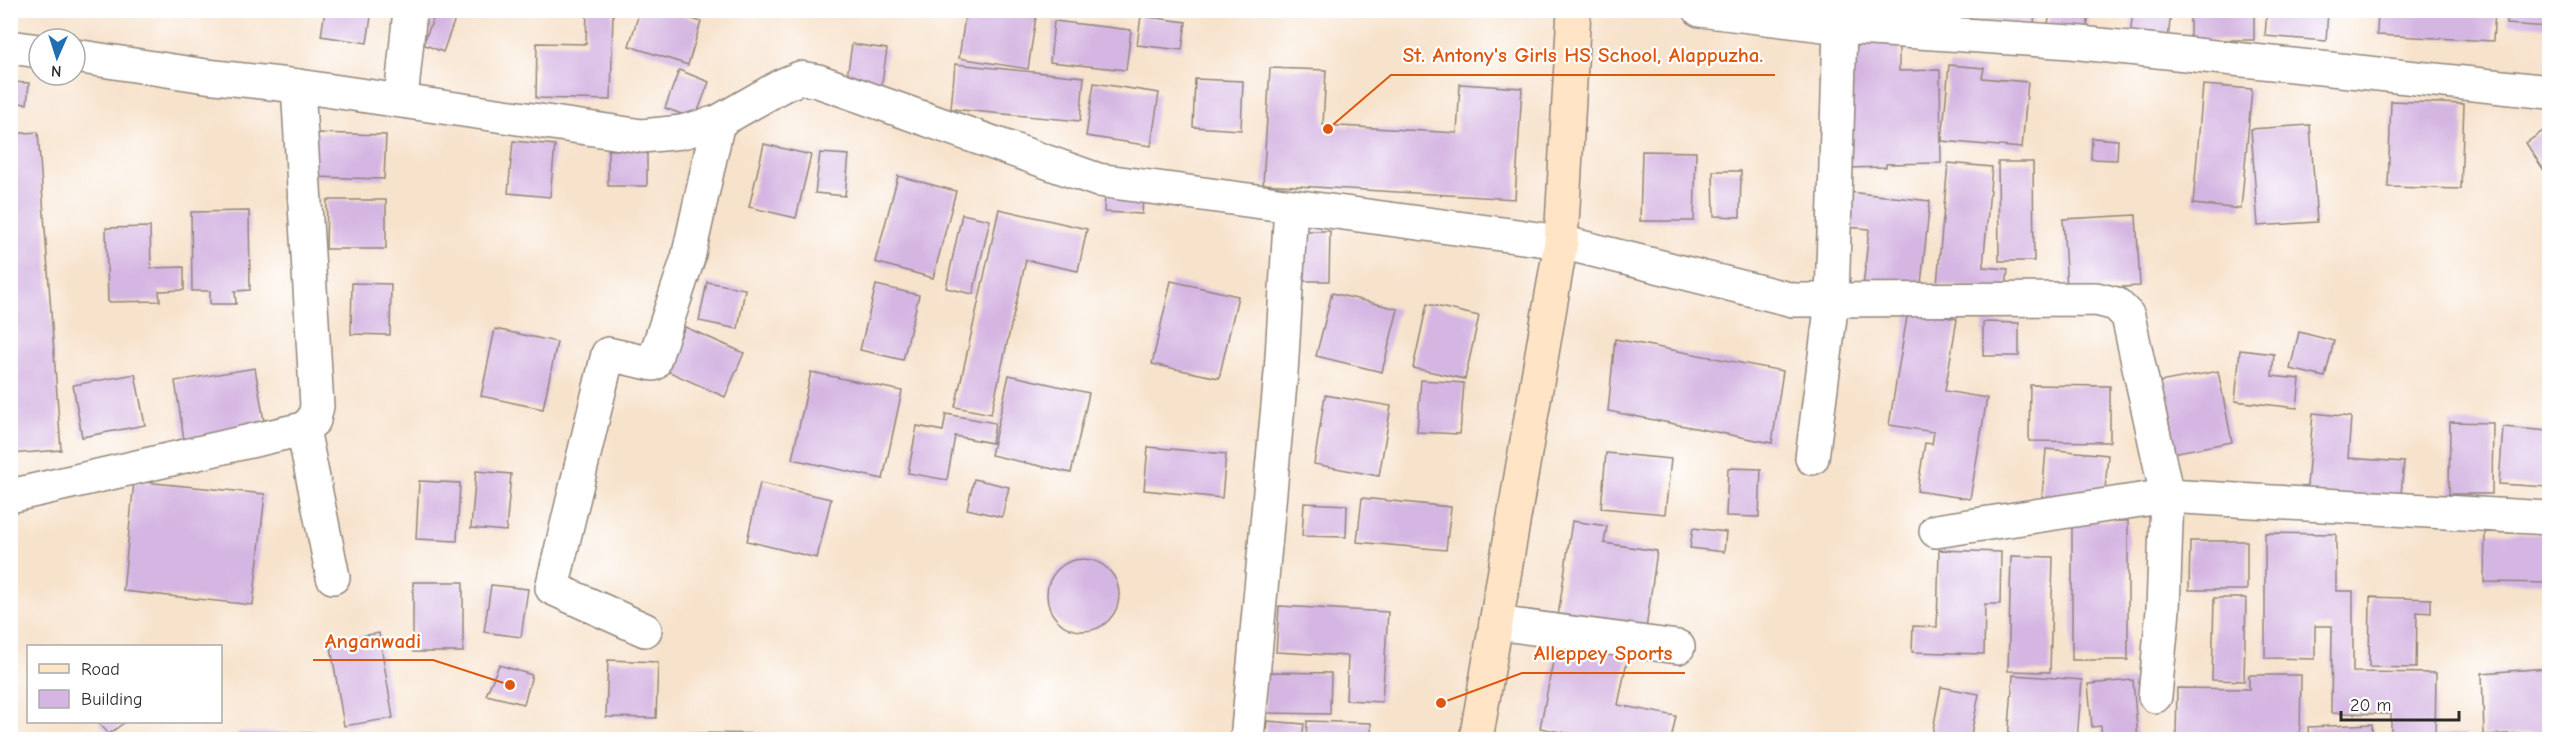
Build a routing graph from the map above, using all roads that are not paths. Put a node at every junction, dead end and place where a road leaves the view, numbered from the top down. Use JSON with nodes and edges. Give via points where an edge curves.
{"nodes":[{"id":1,"x":410,"y":10,"type":"edge"},
{"id":2,"x":1574,"y":10,"type":"edge"},
{"id":3,"x":1700,"y":10,"type":"edge"},
{"id":4,"x":1840,"y":27,"type":"junction"},
{"id":5,"x":10,"y":47,"type":"edge"},
{"id":6,"x":27,"y":49,"type":"edge"},
{"id":7,"x":87,"y":58,"type":"edge"},
{"id":8,"x":298,"y":86,"type":"junction"},
{"id":9,"x":2550,"y":92,"type":"edge"},
{"id":10,"x":401,"y":100,"type":"junction"},
{"id":11,"x":717,"y":122,"type":"junction"},
{"id":12,"x":1291,"y":206,"type":"junction"},
{"id":13,"x":1561,"y":242,"type":"junction"},
{"id":14,"x":1832,"y":301,"type":"junction"},
{"id":15,"x":303,"y":429,"type":"junction"},
{"id":16,"x":1812,"y":458,"type":"dead end"},
{"id":17,"x":10,"y":496,"type":"edge"},
{"id":18,"x":2167,"y":496,"type":"junction"},
{"id":19,"x":2550,"y":518,"type":"edge"},
{"id":20,"x":1936,"y":531,"type":"dead end"},
{"id":21,"x":333,"y":577,"type":"dead end"},
{"id":22,"x":1496,"y":623,"type":"junction"},
{"id":23,"x":645,"y":630,"type":"dead end"},
{"id":24,"x":1678,"y":647,"type":"dead end"},
{"id":25,"x":2156,"y":696,"type":"dead end"},
{"id":26,"x":1247,"y":740,"type":"edge"},
{"id":27,"x":1476,"y":740,"type":"edge"}],
"edges":[{"from":1,"to":10,"type":"street"},
{"from":2,"to":13,"type":"main road"},
{"from":3,"to":4,"type":"street"},
{"from":4,"to":9,"type":"street","via":[[2071,42]]},
{"from":4,"to":14,"type":"street"},
{"from":5,"to":6,"type":"street"},
{"from":7,"to":8,"type":"street"},
{"from":8,"to":10,"type":"street"},
{"from":8,"to":15,"type":"street","via":[[318,406],[314,420]]},
{"from":10,"to":11,"type":"street","via":[[642,136],[682,132]]},
{"from":11,"to":12,"type":"street","via":[[800,78],[1098,180]]},
{"from":11,"to":23,"type":"street","via":[[688,258],[652,364],[608,354],[552,588]]},
{"from":12,"to":13,"type":"street"},
{"from":12,"to":26,"type":"street","via":[[1281,373]]},
{"from":13,"to":14,"type":"street","via":[[1793,300]]},
{"from":13,"to":22,"type":"main road"},
{"from":14,"to":16,"type":"street"},
{"from":14,"to":18,"type":"street","via":[[2096,299],[2116,304],[2128,316]]},
{"from":15,"to":17,"type":"street"},
{"from":15,"to":21,"type":"street"},
{"from":18,"to":19,"type":"street"},
{"from":18,"to":20,"type":"street"},
{"from":18,"to":25,"type":"street"},
{"from":22,"to":24,"type":"street"},
{"from":22,"to":27,"type":"main road"}]}
